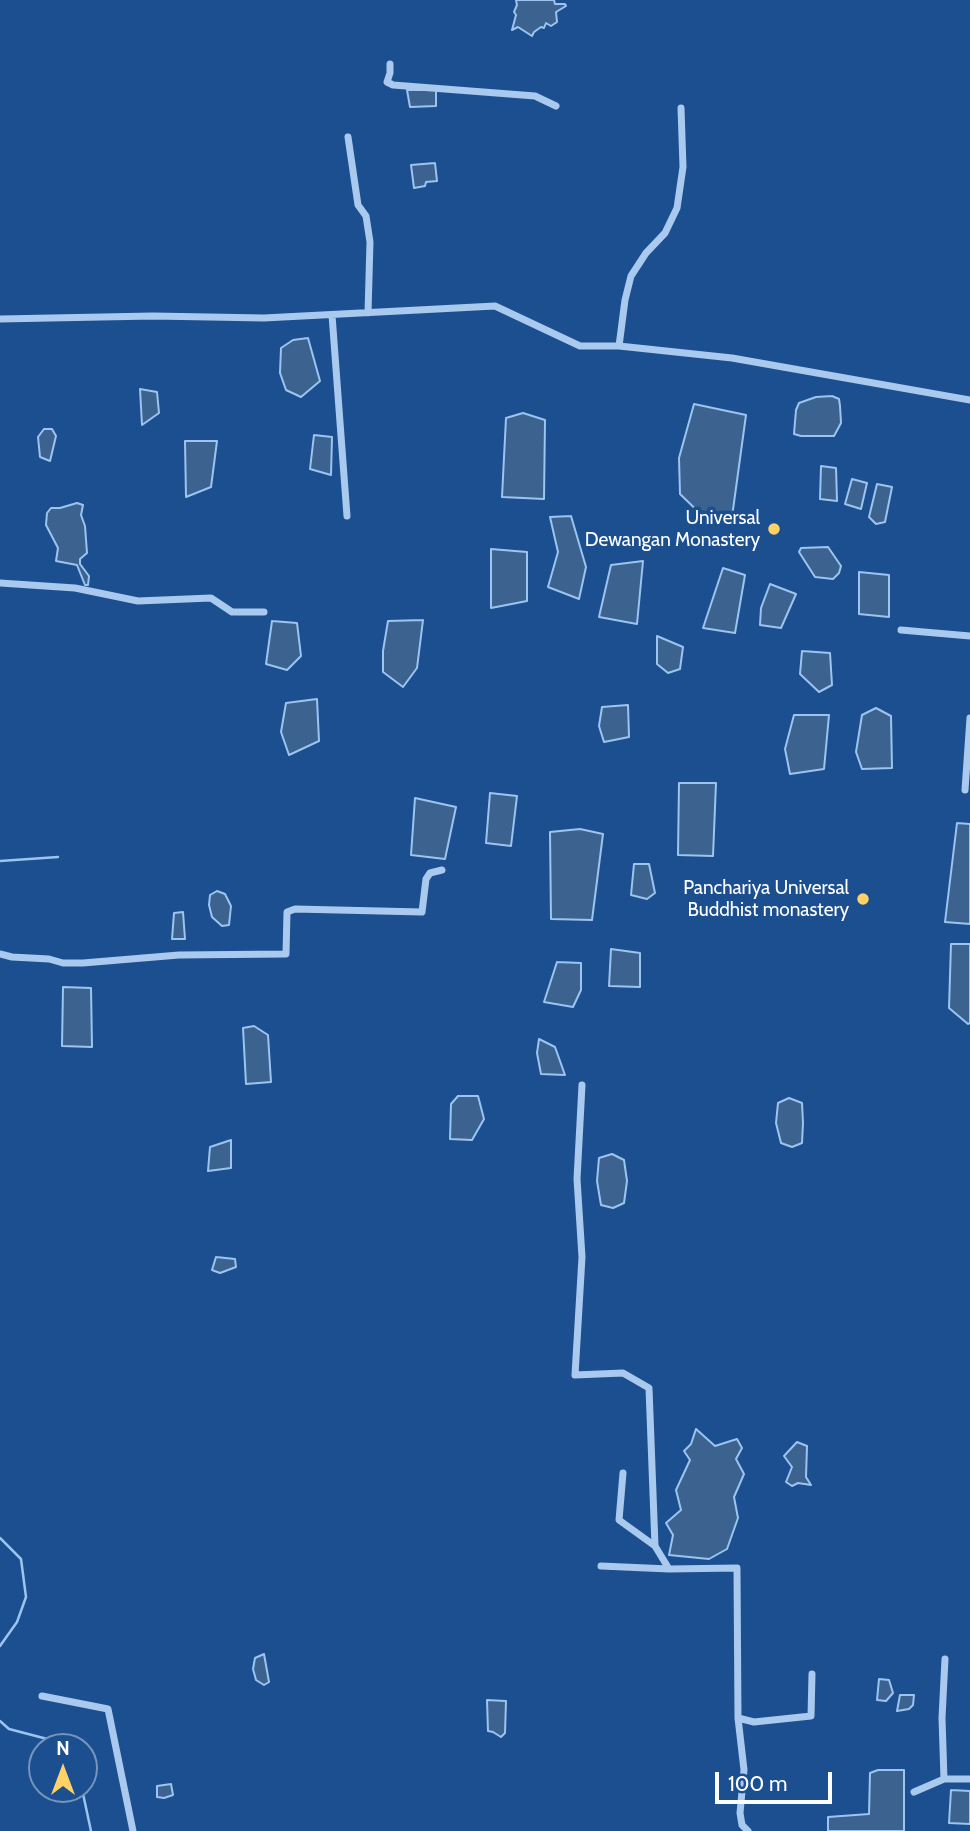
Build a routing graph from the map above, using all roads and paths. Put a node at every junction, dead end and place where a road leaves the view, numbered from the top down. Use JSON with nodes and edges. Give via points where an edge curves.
{"nodes":[{"id":1,"x":390,"y":64,"type":"dead end"},
{"id":2,"x":556,"y":106,"type":"dead end"},
{"id":3,"x":681,"y":108,"type":"dead end"},
{"id":4,"x":348,"y":137,"type":"dead end"},
{"id":5,"x":368,"y":313,"type":"junction"},
{"id":6,"x":332,"y":315,"type":"junction"},
{"id":7,"x":0,"y":319,"type":"edge"},
{"id":8,"x":619,"y":346,"type":"junction"},
{"id":9,"x":970,"y":400,"type":"edge"},
{"id":10,"x":347,"y":516,"type":"dead end"},
{"id":11,"x":0,"y":583,"type":"edge"},
{"id":12,"x":264,"y":612,"type":"dead end"},
{"id":13,"x":901,"y":630,"type":"dead end"},
{"id":14,"x":970,"y":636,"type":"edge"},
{"id":15,"x":970,"y":718,"type":"edge"},
{"id":16,"x":965,"y":790,"type":"dead end"},
{"id":17,"x":442,"y":870,"type":"dead end"},
{"id":18,"x":0,"y":954,"type":"edge"},
{"id":19,"x":582,"y":1085,"type":"dead end"},
{"id":20,"x":623,"y":1473,"type":"dead end"},
{"id":21,"x":655,"y":1546,"type":"junction"},
{"id":22,"x":601,"y":1566,"type":"dead end"},
{"id":23,"x":668,"y":1569,"type":"junction"},
{"id":24,"x":945,"y":1659,"type":"dead end"},
{"id":25,"x":812,"y":1674,"type":"dead end"},
{"id":26,"x":42,"y":1696,"type":"dead end"},
{"id":27,"x":738,"y":1718,"type":"junction"},
{"id":28,"x":944,"y":1779,"type":"junction"},
{"id":29,"x":970,"y":1779,"type":"edge"},
{"id":30,"x":914,"y":1792,"type":"dead end"},
{"id":31,"x":133,"y":1831,"type":"edge"},
{"id":32,"x":748,"y":1831,"type":"edge"}],
"edges":[{"from":1,"to":2,"type":"street","via":[[387,82],[393,86],[535,96]]},
{"from":3,"to":8,"type":"street","via":[[683,167],[677,208],[665,233],[631,276]]},
{"from":4,"to":5,"type":"street","via":[[358,205],[366,216],[370,242]]},
{"from":5,"to":6,"type":"street"},
{"from":5,"to":8,"type":"street","via":[[495,306],[580,346]]},
{"from":6,"to":7,"type":"street"},
{"from":6,"to":10,"type":"street"},
{"from":8,"to":9,"type":"street","via":[[732,358]]},
{"from":11,"to":12,"type":"street","via":[[75,588],[138,601],[211,598],[232,612]]},
{"from":13,"to":14,"type":"street"},
{"from":15,"to":16,"type":"street"},
{"from":17,"to":18,"type":"street","via":[[426,879],[422,912],[287,912],[286,954],[179,955],[83,964]]},
{"from":19,"to":21,"type":"street","via":[[577,1179],[582,1256],[575,1374],[623,1373],[649,1388]]},
{"from":20,"to":21,"type":"street","via":[[619,1520]]},
{"from":21,"to":23,"type":"street"},
{"from":22,"to":23,"type":"street"},
{"from":23,"to":27,"type":"street","via":[[737,1568]]},
{"from":24,"to":28,"type":"street"},
{"from":25,"to":27,"type":"street","via":[[811,1716],[754,1722]]},
{"from":26,"to":31,"type":"street","via":[[108,1709]]},
{"from":27,"to":32,"type":"street","via":[[744,1770],[740,1813]]},
{"from":28,"to":29,"type":"street"},
{"from":28,"to":30,"type":"street"}]}
